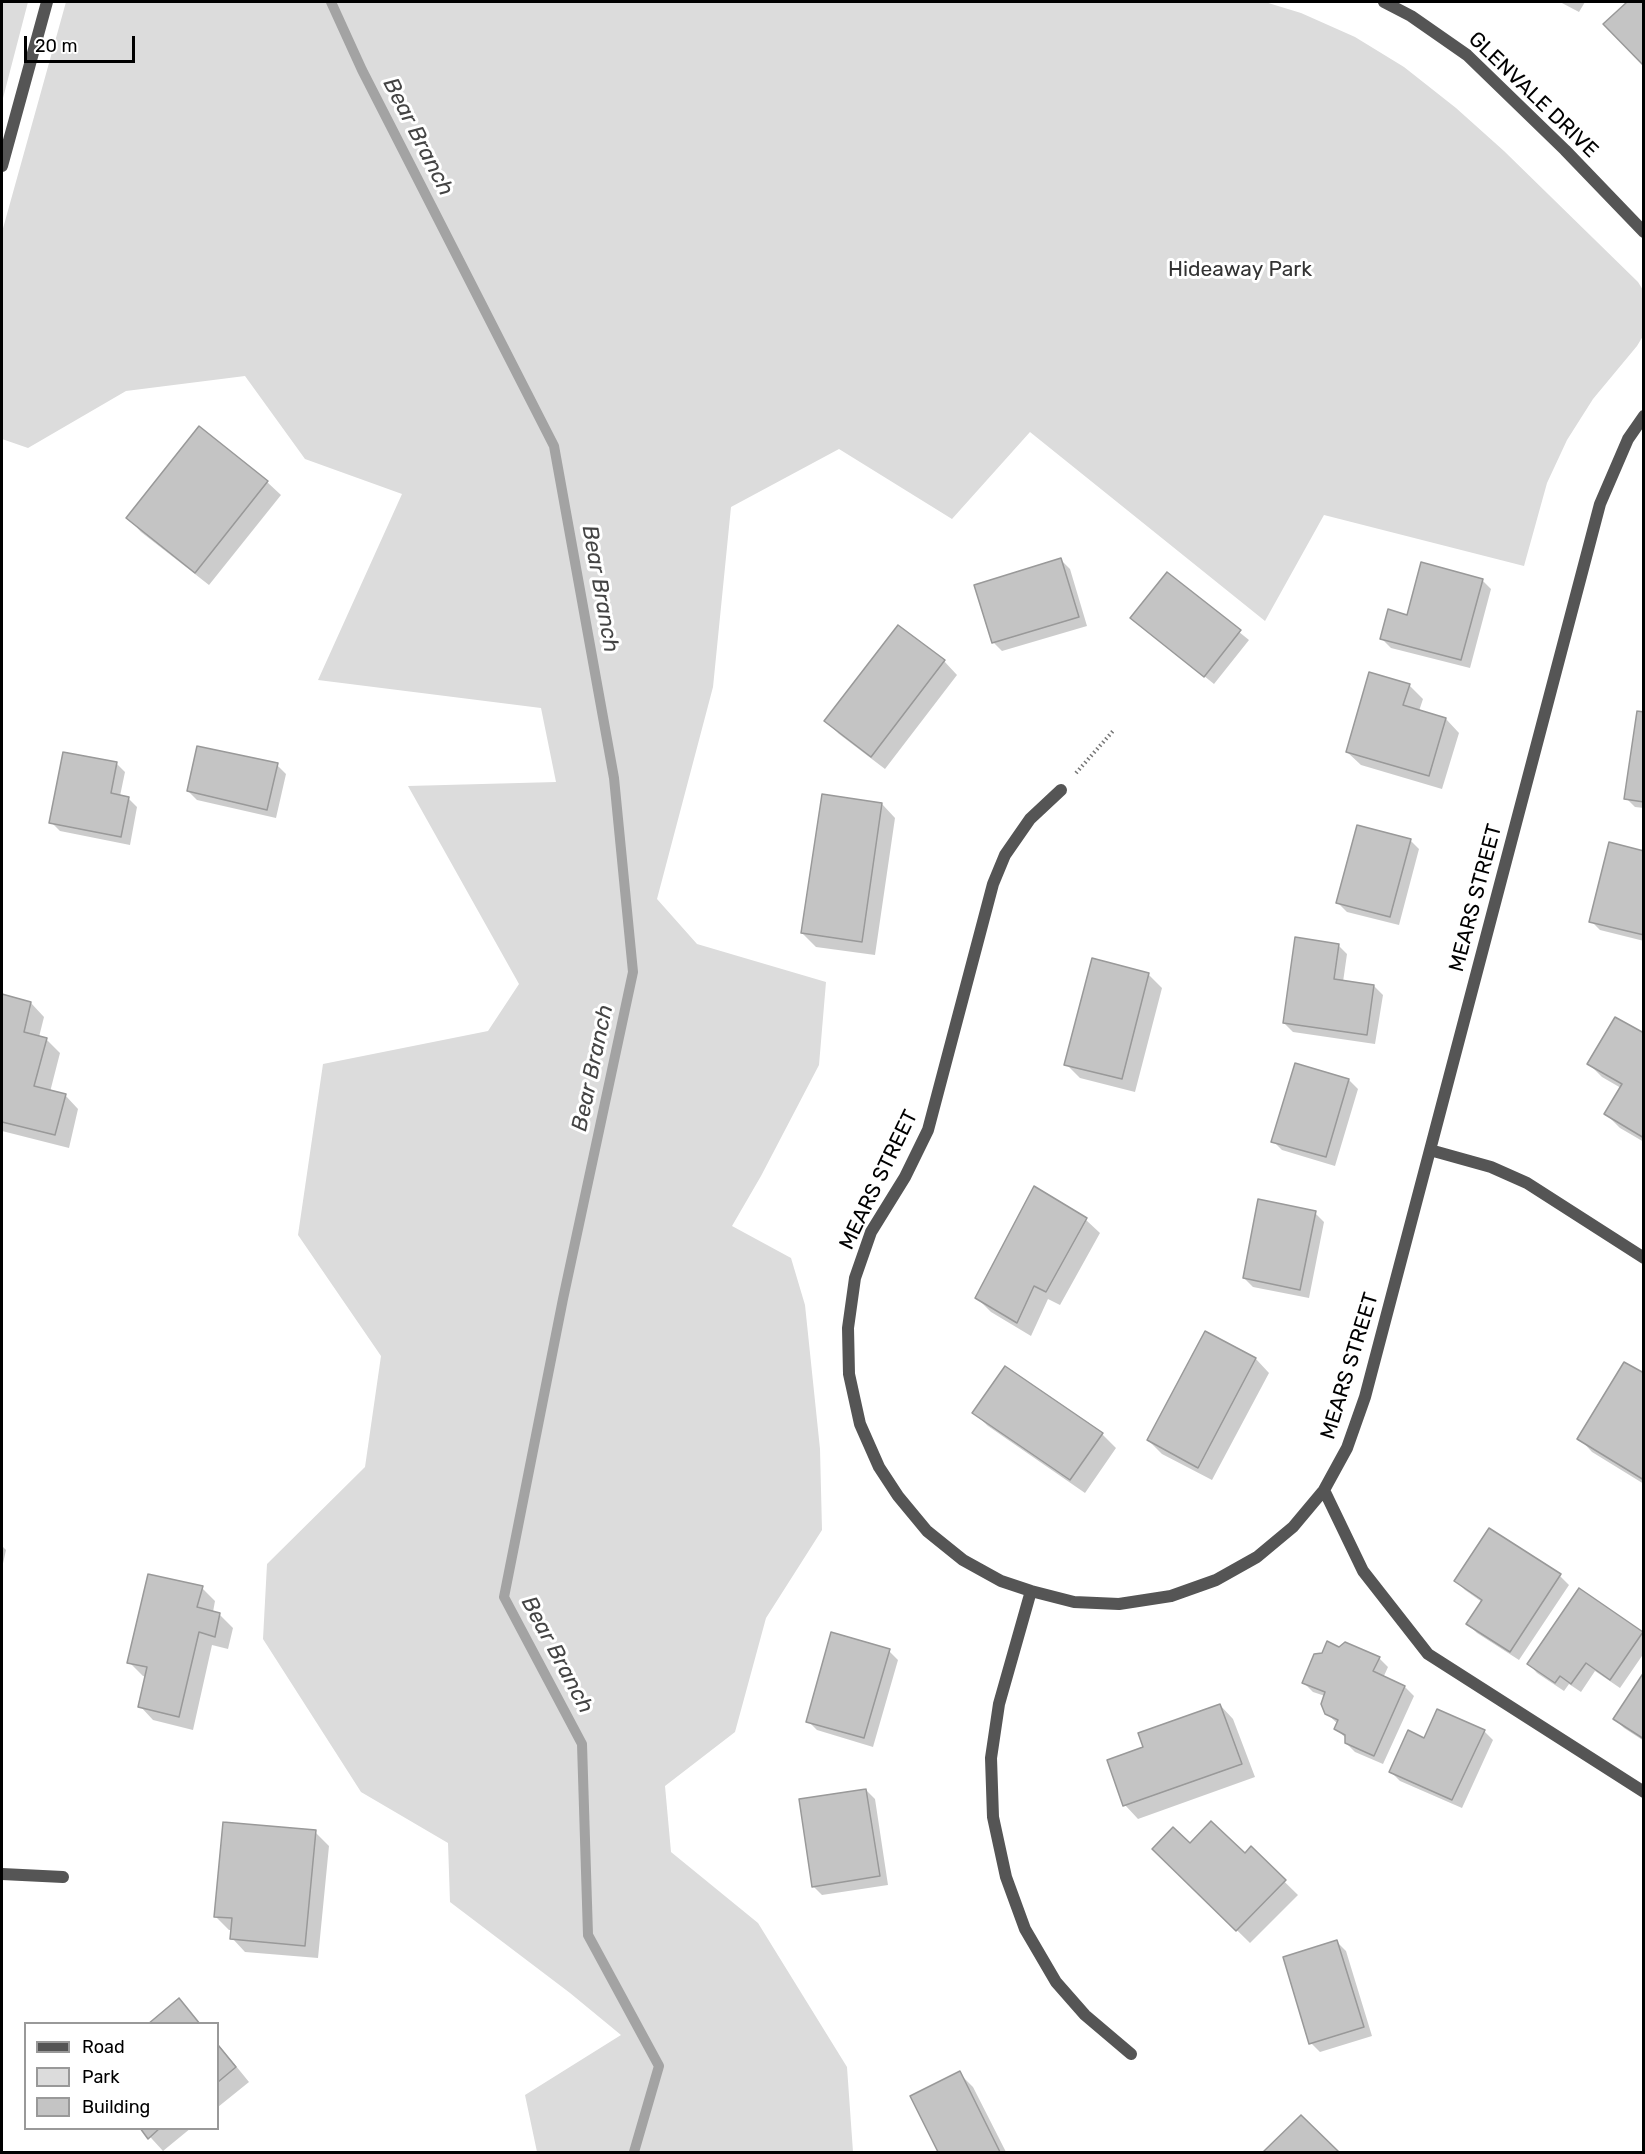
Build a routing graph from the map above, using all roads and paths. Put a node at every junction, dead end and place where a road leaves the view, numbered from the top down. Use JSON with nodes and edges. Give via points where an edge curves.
{"nodes":[{"id":1,"x":47,"y":2,"type":"edge"},
{"id":2,"x":1384,"y":2,"type":"edge"},
{"id":3,"x":2,"y":166,"type":"edge"},
{"id":4,"x":1644,"y":232,"type":"edge"},
{"id":5,"x":1644,"y":416,"type":"edge"},
{"id":6,"x":1113,"y":731,"type":"dead end"},
{"id":7,"x":1061,"y":790,"type":"joint"},
{"id":8,"x":1430,"y":1150,"type":"junction"},
{"id":9,"x":1644,"y":1258,"type":"edge"},
{"id":10,"x":1324,"y":1490,"type":"junction"},
{"id":11,"x":1031,"y":1591,"type":"junction"},
{"id":12,"x":1644,"y":1792,"type":"edge"},
{"id":13,"x":2,"y":1874,"type":"edge"},
{"id":14,"x":63,"y":1878,"type":"dead end"},
{"id":15,"x":1131,"y":2054,"type":"dead end"}],
"edges":[{"from":1,"to":3,"type":"street"},
{"from":2,"to":4,"type":"street","name":"GLENVALE DRIVE","via":[[1467,55]]},
{"from":5,"to":8,"type":"street","name":"MEARS STREET","via":[[1628,439],[1600,504]]},
{"from":6,"to":7,"type":"path"},
{"from":7,"to":11,"type":"street","name":"MEARS STREET","via":[[1030,819],[1005,855],[993,884],[928,1130],[872,1232],[855,1278],[848,1328],[849,1374],[861,1424],[879,1467],[898,1496],[927,1531],[963,1560],[1001,1581]]},
{"from":8,"to":9,"type":"street","via":[[1491,1167],[1527,1184]]},
{"from":8,"to":10,"type":"street","name":"MEARS STREET","via":[[1365,1397],[1347,1448]]},
{"from":10,"to":11,"type":"street","name":"MEARS STREET","via":[[1293,1527],[1257,1557],[1198,1587],[1171,1596],[1119,1604],[1074,1602]]},
{"from":10,"to":12,"type":"street","via":[[1363,1571],[1428,1654]]},
{"from":11,"to":15,"type":"street","via":[[999,1704],[991,1758],[993,1817],[1006,1877],[1025,1929],[1056,1982],[1085,2015]]},
{"from":13,"to":14,"type":"street"}]}
